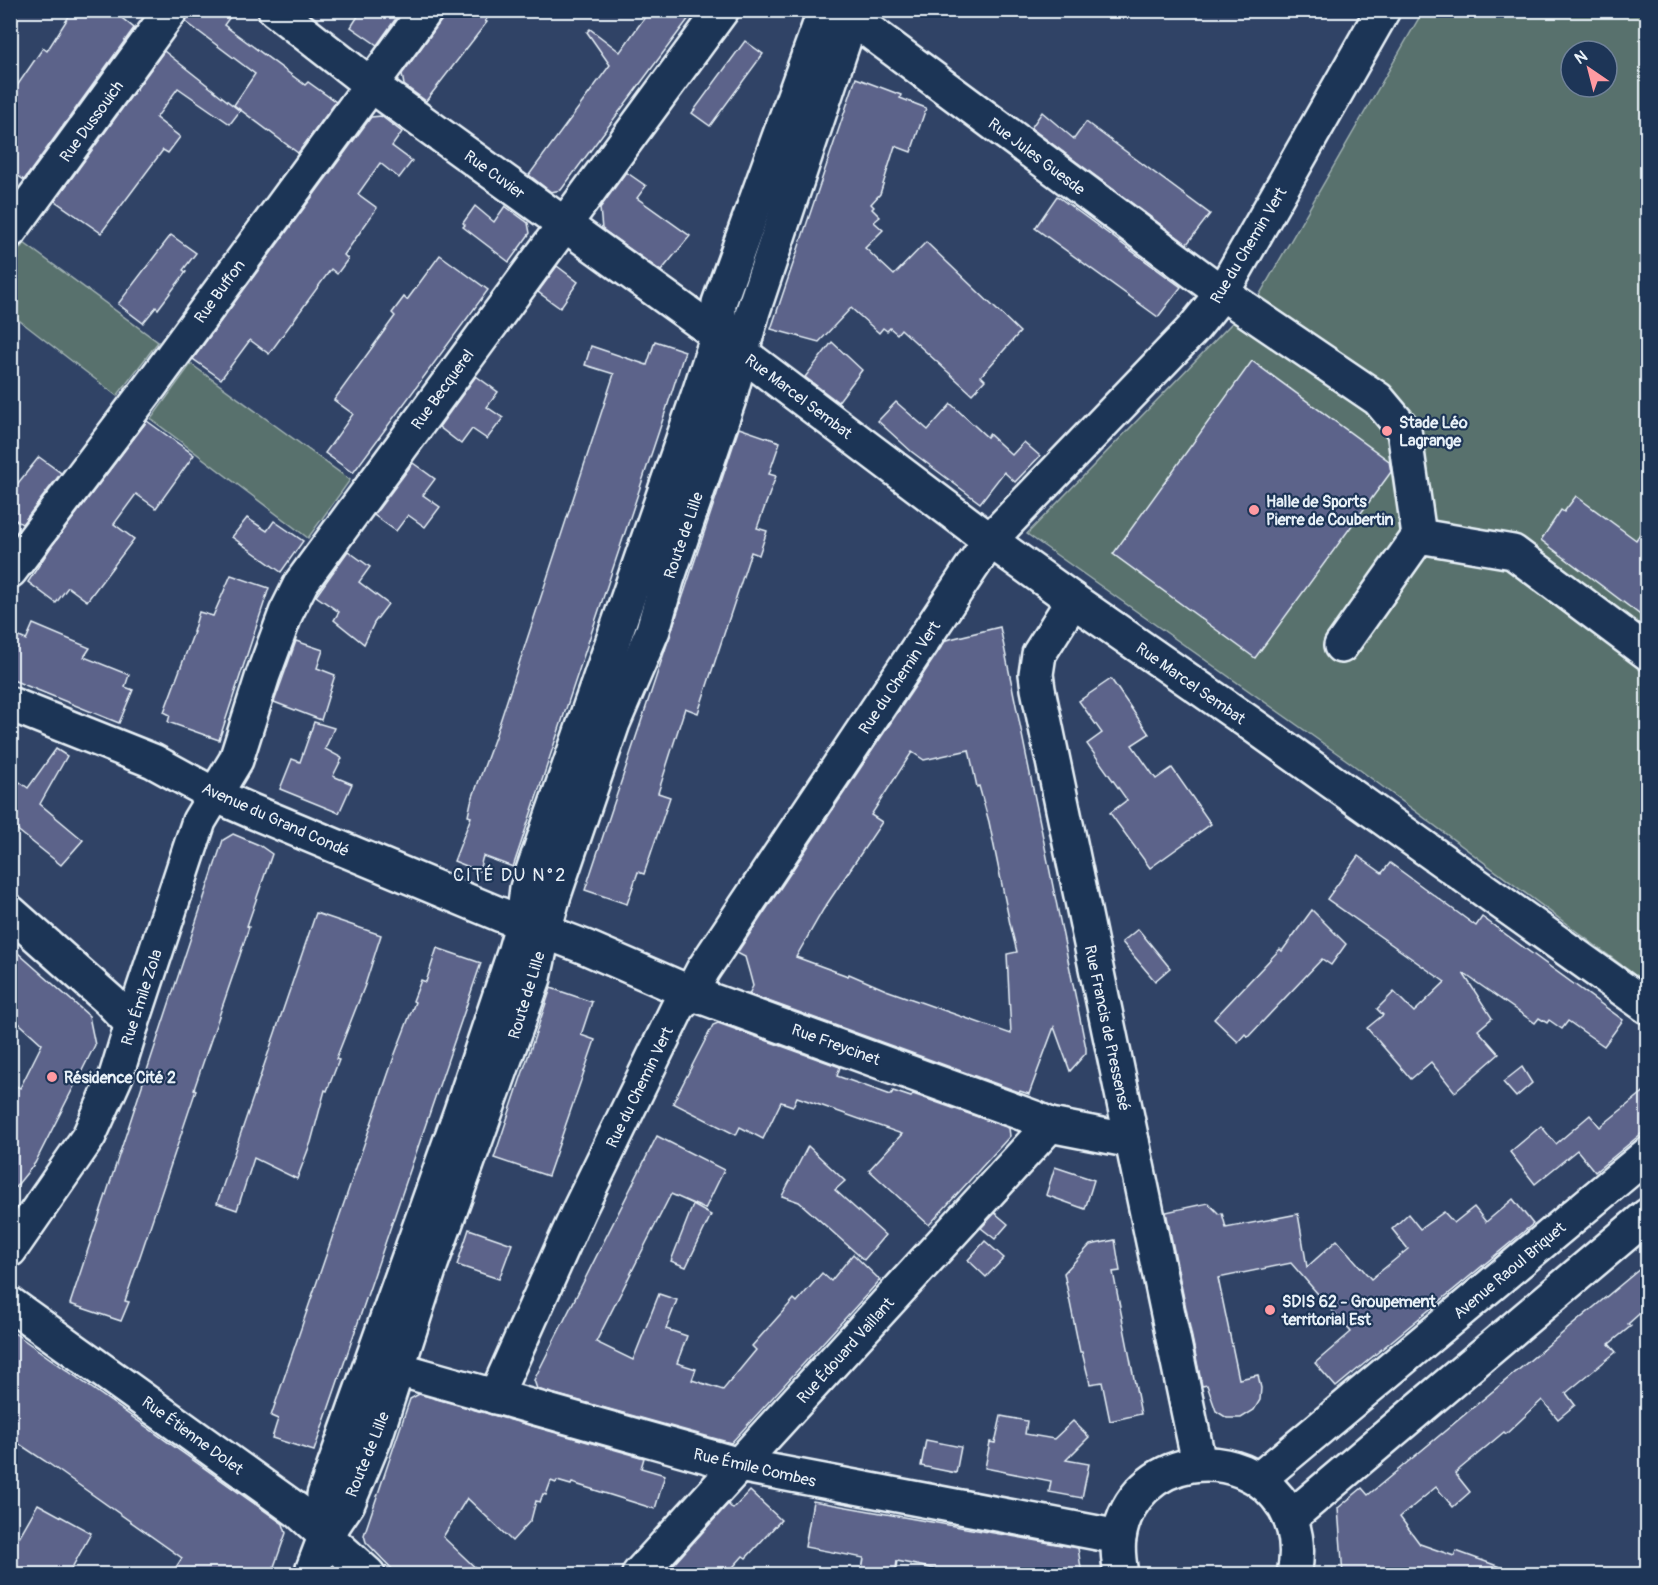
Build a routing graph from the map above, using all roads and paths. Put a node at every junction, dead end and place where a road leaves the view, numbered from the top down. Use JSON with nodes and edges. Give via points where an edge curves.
{"nodes":[{"id":1,"x":171,"y":10,"type":"edge"},
{"id":2,"x":275,"y":10,"type":"edge"},
{"id":3,"x":426,"y":10,"type":"edge"},
{"id":4,"x":722,"y":10,"type":"edge"},
{"id":5,"x":1383,"y":10,"type":"edge"},
{"id":6,"x":843,"y":13,"type":"edge"},
{"id":7,"x":371,"y":85,"type":"junction"},
{"id":8,"x":564,"y":224,"type":"junction"},
{"id":9,"x":10,"y":231,"type":"edge"},
{"id":10,"x":1222,"y":293,"type":"junction"},
{"id":11,"x":729,"y":344,"type":"junction"},
{"id":12,"x":1419,"y":536,"type":"junction"},
{"id":13,"x":990,"y":540,"type":"junction"},
{"id":14,"x":10,"y":571,"type":"edge"},
{"id":15,"x":1073,"y":600,"type":"junction"},
{"id":16,"x":1341,"y":646,"type":"dead end"},
{"id":17,"x":1647,"y":653,"type":"edge"},
{"id":18,"x":10,"y":704,"type":"edge"},
{"id":19,"x":215,"y":795,"type":"junction"},
{"id":20,"x":10,"y":912,"type":"edge"},
{"id":21,"x":533,"y":927,"type":"junction"},
{"id":22,"x":692,"y":993,"type":"junction"},
{"id":23,"x":1647,"y":1007,"type":"edge"},
{"id":24,"x":132,"y":1024,"type":"junction"},
{"id":25,"x":1050,"y":1125,"type":"junction"},
{"id":26,"x":1132,"y":1141,"type":"junction"},
{"id":27,"x":1647,"y":1155,"type":"edge"},
{"id":28,"x":1647,"y":1215,"type":"edge"},
{"id":29,"x":10,"y":1250,"type":"edge"},
{"id":30,"x":10,"y":1304,"type":"edge"},
{"id":31,"x":398,"y":1369,"type":"junction"},
{"id":32,"x":495,"y":1397,"type":"junction"},
{"id":33,"x":375,"y":1438,"type":"junction"},
{"id":34,"x":1199,"y":1463,"type":"junction"},
{"id":35,"x":740,"y":1465,"type":"junction"},
{"id":36,"x":1259,"y":1479,"type":"junction"},
{"id":37,"x":1290,"y":1518,"type":"junction"},
{"id":38,"x":325,"y":1537,"type":"junction"},
{"id":39,"x":1119,"y":1537,"type":"junction"},
{"id":40,"x":311,"y":1575,"type":"edge"},
{"id":41,"x":368,"y":1575,"type":"edge"},
{"id":42,"x":639,"y":1575,"type":"edge"},
{"id":43,"x":1121,"y":1575,"type":"edge"},
{"id":44,"x":1294,"y":1575,"type":"edge"}],
"edges":[{"from":1,"to":9,"type":"street","name":"Rue Dussouich"},
{"from":2,"to":7,"type":"street","name":"Rue Cuvier"},
{"from":3,"to":7,"type":"street","name":"Rue Buffon"},
{"from":4,"to":8,"type":"street","name":"Rue Becquerel"},
{"from":5,"to":10,"type":"street","name":"Rue du Chemin Vert"},
{"from":6,"to":10,"type":"street","name":"Rue Jules Guesde"},
{"from":6,"to":11,"type":"street","name":"Route de Lille","via":[[844,40]]},
{"from":7,"to":8,"type":"street","name":"Rue Cuvier"},
{"from":7,"to":14,"type":"street","name":"Rue Buffon"},
{"from":8,"to":11,"type":"street","name":"Rue Cuvier"},
{"from":8,"to":19,"type":"street","name":"Rue Becquerel","via":[[301,583],[263,675],[236,760]]},
{"from":10,"to":12,"type":"street","name":"Rue Jules Guesde","via":[[1378,399],[1404,430]]},
{"from":10,"to":13,"type":"street","name":"Rue du Chemin Vert","via":[[1193,329]]},
{"from":11,"to":13,"type":"street","name":"Rue Marcel Sembat"},
{"from":11,"to":21,"type":"street","name":"Route de Lille","via":[[729,399],[653,630],[613,723],[554,894]]},
{"from":11,"to":21,"type":"street","name":"Route de Lille","via":[[626,604],[527,888]]},
{"from":12,"to":16,"type":"street"},
{"from":12,"to":17,"type":"street","via":[[1513,552]]},
{"from":13,"to":15,"type":"street","name":"Rue Marcel Sembat"},
{"from":13,"to":22,"type":"street","name":"Rue du Chemin Vert","via":[[703,970]]},
{"from":15,"to":23,"type":"street","name":"Rue Marcel Sembat"},
{"from":15,"to":26,"type":"street","name":"Rue Francis de Pressensé","via":[[1039,654],[1036,674]]},
{"from":18,"to":19,"type":"street","name":"Avenue du Grand Condé","via":[[153,761]]},
{"from":19,"to":21,"type":"street","name":"Avenue du Grand Condé"},
{"from":19,"to":24,"type":"street","name":"Rue Émile Zola","via":[[200,821]]},
{"from":20,"to":24,"type":"street"},
{"from":21,"to":22,"type":"street","name":"Rue Freycinet"},
{"from":21,"to":31,"type":"street","name":"Route de Lille","via":[[534,978],[431,1264]]},
{"from":21,"to":33,"type":"street","via":[[526,958],[368,1416]]},
{"from":21,"to":38,"type":"street","name":"Route de Lille","via":[[464,1101],[324,1495]]},
{"from":22,"to":25,"type":"street","name":"Rue Freycinet"},
{"from":22,"to":32,"type":"street","name":"Rue du Chemin Vert","via":[[678,1007],[579,1210]]},
{"from":24,"to":29,"type":"street","name":"Rue Émile Zola","via":[[116,1076],[89,1136]]},
{"from":25,"to":26,"type":"street","name":"Rue Freycinet"},
{"from":25,"to":35,"type":"street","name":"Rue Édouard Vaillant"},
{"from":26,"to":34,"type":"street","name":"Rue Francis de Pressensé"},
{"from":27,"to":36,"type":"street","name":"Avenue Raoul Briquet"},
{"from":28,"to":37,"type":"street"},
{"from":30,"to":38,"type":"street","name":"Rue Étienne Dolet","via":[[298,1511]]},
{"from":31,"to":32,"type":"street","name":"Rue Émile Combes"},
{"from":31,"to":33,"type":"street","name":"Route de Lille"},
{"from":32,"to":35,"type":"street","name":"Rue Émile Combes"},
{"from":33,"to":38,"type":"street","name":"Route de Lille","via":[[348,1503]]},
{"from":34,"to":36,"type":"street","via":[[1240,1469]]},
{"from":34,"to":39,"type":"street","via":[[1156,1479],[1126,1514]]},
{"from":35,"to":39,"type":"street","name":"Rue Émile Combes"},
{"from":35,"to":42,"type":"street","name":"Rue Édouard Vaillant"},
{"from":36,"to":37,"type":"street","via":[[1272,1490]]},
{"from":37,"to":44,"type":"street","via":[[1296,1539]]},
{"from":38,"to":40,"type":"street"},
{"from":38,"to":41,"type":"street","name":"Rue Étienne Dolet"},
{"from":39,"to":43,"type":"street"}]}
